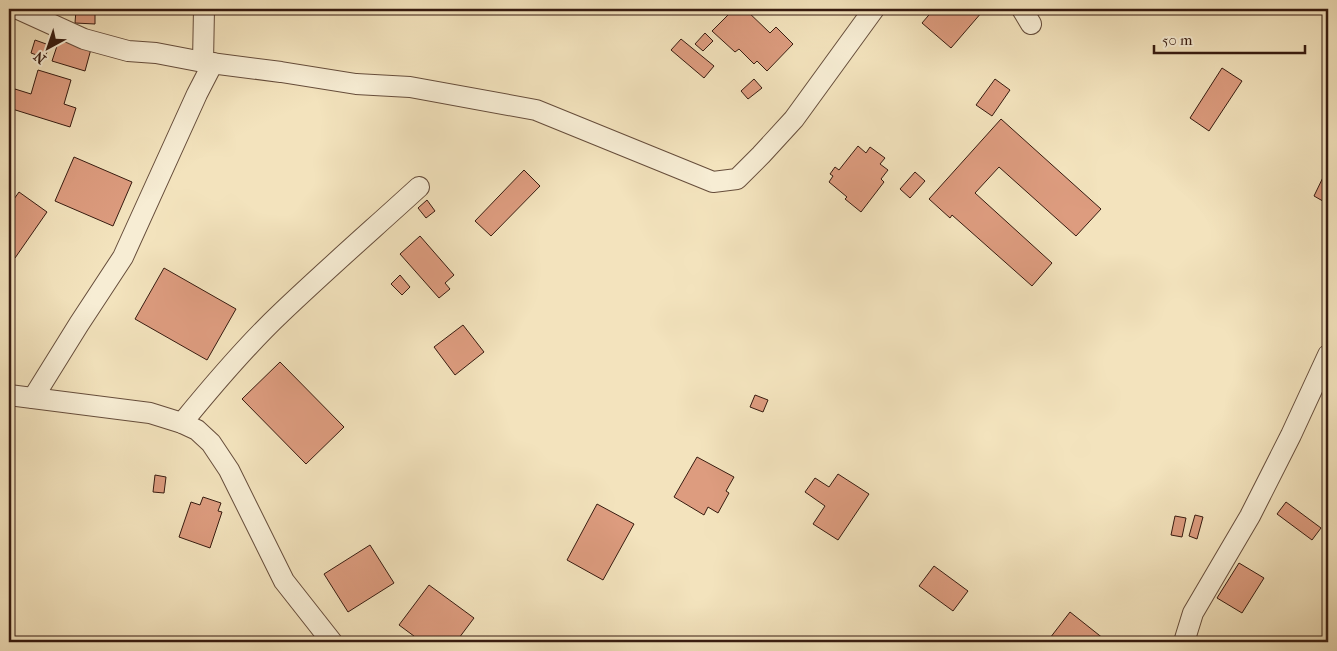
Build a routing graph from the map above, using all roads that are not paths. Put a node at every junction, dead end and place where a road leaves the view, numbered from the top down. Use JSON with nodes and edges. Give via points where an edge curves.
{"nodes":[{"id":1,"x":18,"y":9,"type":"edge"},
{"id":2,"x":204,"y":9,"type":"edge"},
{"id":3,"x":874,"y":9,"type":"edge"},
{"id":4,"x":208,"y":63,"type":"junction"},
{"id":5,"x":419,"y":187,"type":"dead end"},
{"id":6,"x":1328,"y":355,"type":"edge"},
{"id":7,"x":9,"y":395,"type":"edge"},
{"id":8,"x":33,"y":398,"type":"junction"},
{"id":9,"x":182,"y":423,"type":"junction"},
{"id":10,"x":332,"y":642,"type":"edge"},
{"id":11,"x":1184,"y":642,"type":"edge"}],
"edges":[{"from":1,"to":4,"type":"street","via":[[84,38],[128,51]]},
{"from":2,"to":4,"type":"street"},
{"from":3,"to":4,"type":"street","via":[[794,119],[761,155],[737,178],[713,182],[536,110],[410,87],[356,84]]},
{"from":4,"to":8,"type":"street","via":[[123,257]]},
{"from":5,"to":9,"type":"street","via":[[281,313]]},
{"from":6,"to":11,"type":"street","via":[[1250,516],[1193,613]]},
{"from":7,"to":8,"type":"street"},
{"from":8,"to":9,"type":"street","via":[[150,413]]},
{"from":9,"to":10,"type":"street","via":[[197,430],[211,443],[229,470],[284,581]]}]}
